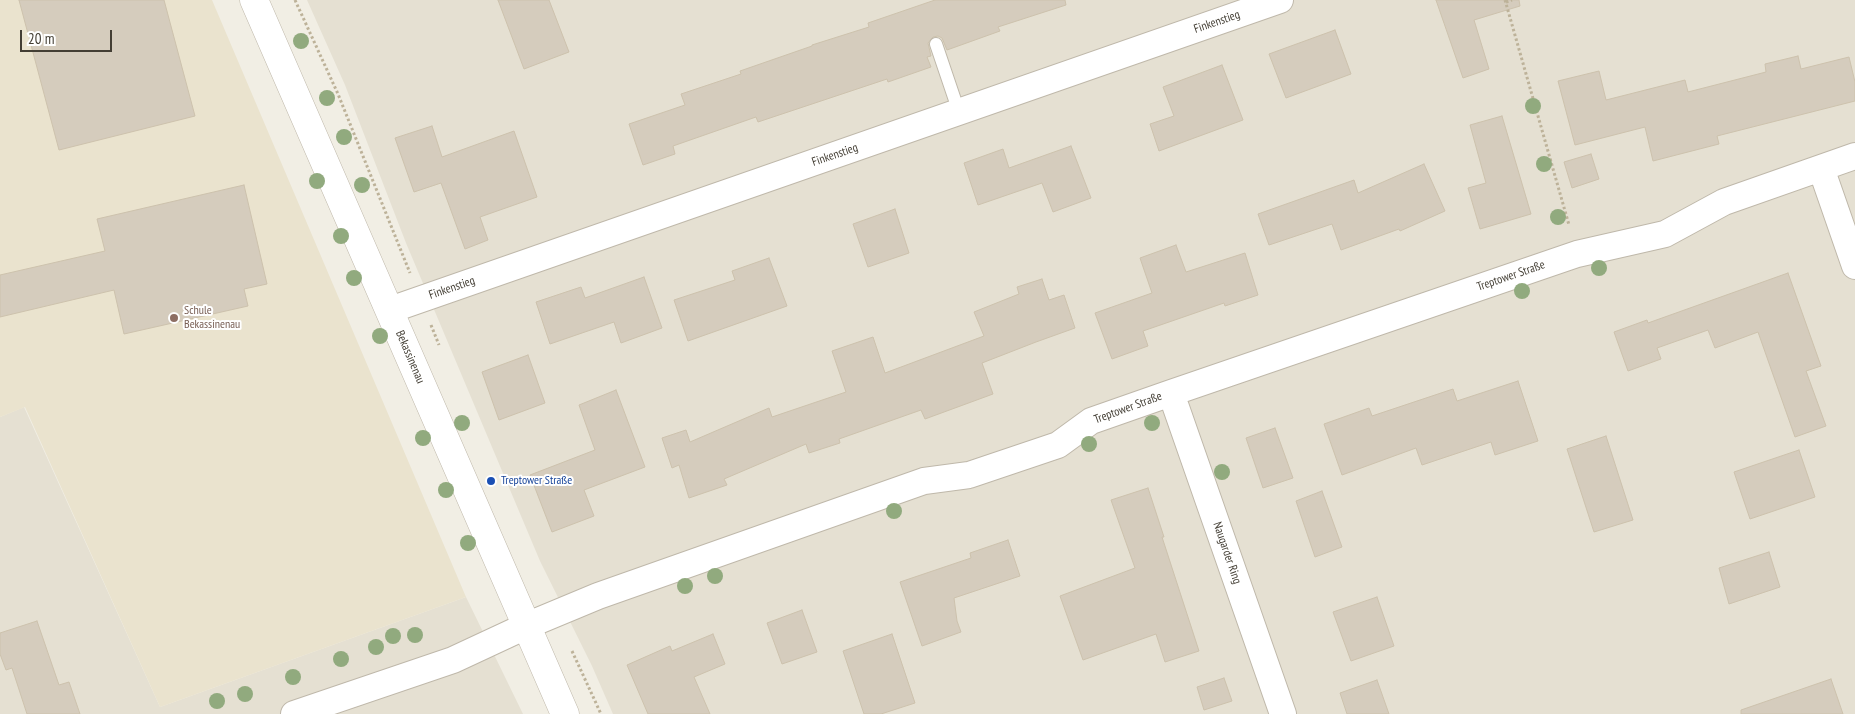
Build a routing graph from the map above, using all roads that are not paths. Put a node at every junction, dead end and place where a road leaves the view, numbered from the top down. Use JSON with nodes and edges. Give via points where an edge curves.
{"nodes":[{"id":1,"x":254,"y":0,"type":"edge"},
{"id":2,"x":1280,"y":0,"type":"edge"},
{"id":3,"x":936,"y":44,"type":"dead end"},
{"id":4,"x":959,"y":112,"type":"junction"},
{"id":5,"x":1855,"y":156,"type":"edge"},
{"id":6,"x":1821,"y":168,"type":"junction"},
{"id":7,"x":1855,"y":266,"type":"edge"},
{"id":8,"x":390,"y":310,"type":"junction"},
{"id":9,"x":1171,"y":393,"type":"junction"},
{"id":10,"x":526,"y":626,"type":"junction"},
{"id":11,"x":294,"y":714,"type":"edge"},
{"id":12,"x":565,"y":714,"type":"edge"},
{"id":13,"x":1283,"y":714,"type":"edge"}],
"edges":[{"from":1,"to":8,"type":"street","name":"Bekassinenau"},
{"from":2,"to":4,"type":"street","name":"Finkenstieg"},
{"from":3,"to":4,"type":"lane"},
{"from":4,"to":8,"type":"street","name":"Finkenstieg"},
{"from":5,"to":6,"type":"street","name":"Treptower Straße"},
{"from":6,"to":7,"type":"street"},
{"from":6,"to":9,"type":"street","name":"Treptower Straße","via":[[1724,202],[1665,234],[1577,254]]},
{"from":8,"to":10,"type":"street","name":"Bekassinenau"},
{"from":9,"to":10,"type":"street","name":"Treptower Straße","via":[[1091,421],[1058,445],[968,475],[924,481],[598,596]]},
{"from":9,"to":13,"type":"street","name":"Naugarder Ring"},
{"from":10,"to":11,"type":"street","name":"Treptower Straße","via":[[453,660]]},
{"from":10,"to":12,"type":"street","name":"Bekassinenau"}]}
